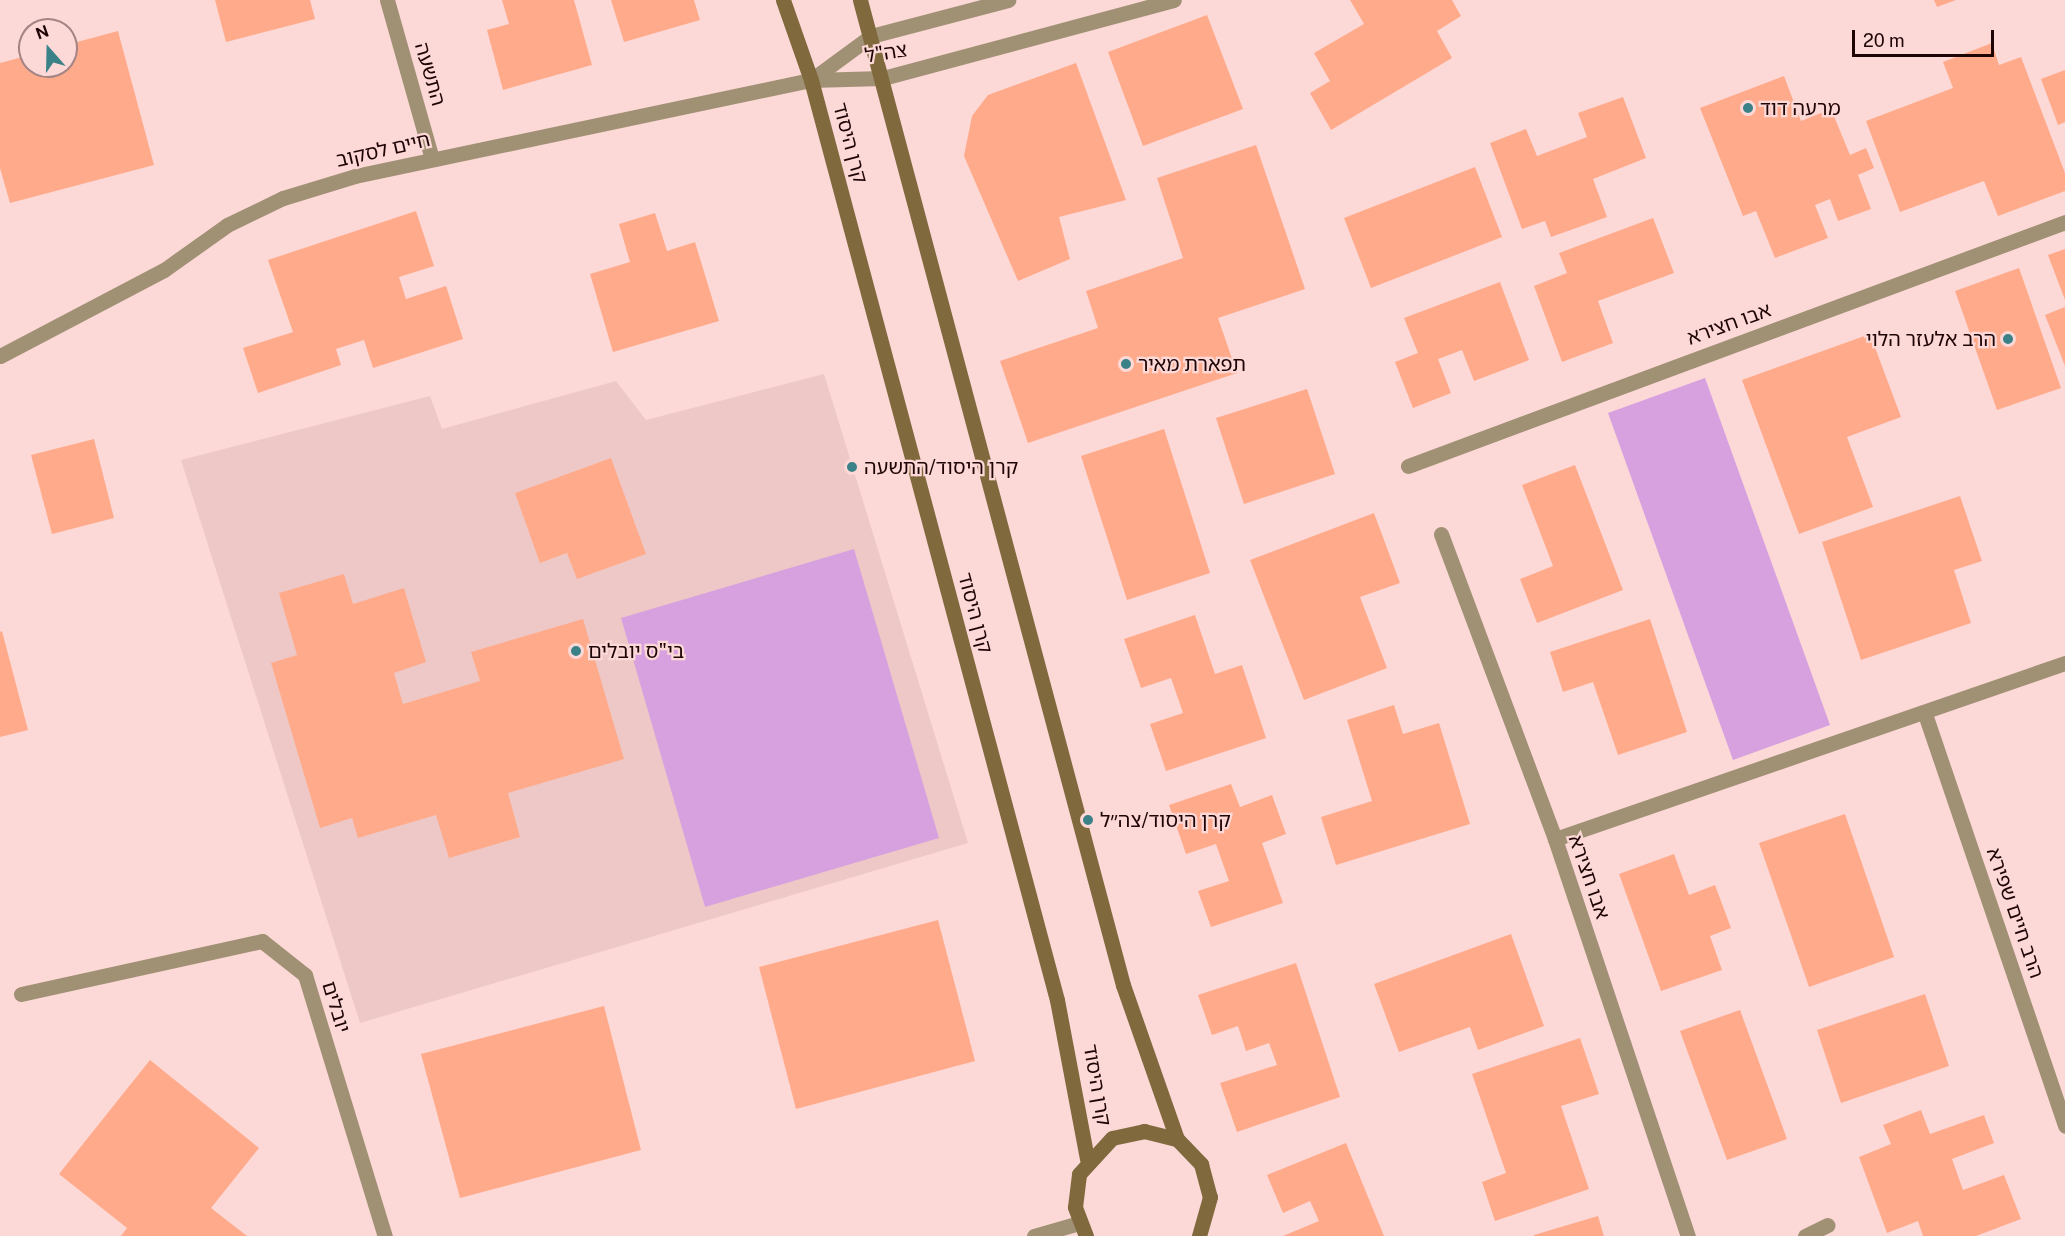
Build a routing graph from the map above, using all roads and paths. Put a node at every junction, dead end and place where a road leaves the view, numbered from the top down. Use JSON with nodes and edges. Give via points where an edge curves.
{"nodes":[{"id":1,"x":387,"y":0,"type":"edge"},
{"id":2,"x":783,"y":0,"type":"edge"},
{"id":3,"x":860,"y":0,"type":"edge"},
{"id":4,"x":1008,"y":0,"type":"edge"},
{"id":5,"x":1174,"y":0,"type":"edge"},
{"id":6,"x":871,"y":36,"type":"junction"},
{"id":7,"x":883,"y":78,"type":"junction"},
{"id":8,"x":811,"y":80,"type":"junction"},
{"id":9,"x":432,"y":159,"type":"junction"},
{"id":10,"x":2065,"y":222,"type":"edge"},
{"id":11,"x":0,"y":356,"type":"edge"},
{"id":12,"x":1407,"y":466,"type":"dead end"},
{"id":13,"x":1441,"y":534,"type":"dead end"},
{"id":14,"x":2065,"y":663,"type":"edge"},
{"id":15,"x":1925,"y":714,"type":"junction"},
{"id":16,"x":1555,"y":839,"type":"junction"},
{"id":17,"x":21,"y":994,"type":"dead end"},
{"id":18,"x":2065,"y":1126,"type":"edge"},
{"id":19,"x":1177,"y":1139,"type":"junction"},
{"id":20,"x":1087,"y":1159,"type":"junction"},
{"id":21,"x":1828,"y":1225,"type":"dead end"},
{"id":22,"x":1082,"y":1230,"type":"edge"},
{"id":23,"x":1202,"y":1234,"type":"edge"},
{"id":24,"x":385,"y":1236,"type":"edge"},
{"id":25,"x":1034,"y":1236,"type":"edge"},
{"id":26,"x":1688,"y":1236,"type":"edge"},
{"id":27,"x":1805,"y":1236,"type":"edge"}],
"edges":[{"from":1,"to":9,"type":"street","name":"התשעה"},
{"from":2,"to":8,"type":"main road","name":"קרן היסוד"},
{"from":3,"to":6,"type":"main road"},
{"from":4,"to":6,"type":"street","name":"צה\"ל"},
{"from":5,"to":7,"type":"street","name":"צה\"ל"},
{"from":6,"to":7,"type":"main road"},
{"from":6,"to":8,"type":"street","name":"צה\"ל"},
{"from":7,"to":8,"type":"street","name":"צה\"ל"},
{"from":7,"to":19,"type":"main road","via":[[1123,984]]},
{"from":8,"to":9,"type":"street","name":"חיים לסקוב"},
{"from":8,"to":20,"type":"main road","name":"קרן היסוד","via":[[1058,1000]]},
{"from":9,"to":11,"type":"street","name":"חיים לסקוב","via":[[283,198],[227,225],[164,270]]},
{"from":10,"to":12,"type":"street","name":"אבו חצירא"},
{"from":13,"to":16,"type":"street","name":"אבו חצירא"},
{"from":14,"to":15,"type":"street"},
{"from":15,"to":16,"type":"street"},
{"from":15,"to":18,"type":"street","name":"הרב חיים שפירא"},
{"from":16,"to":26,"type":"street","name":"אבו חצירא"},
{"from":17,"to":24,"type":"street","name":"יובלים","via":[[262,941],[304,975]]},
{"from":19,"to":20,"type":"main road","via":[[1128,1132]]},
{"from":19,"to":23,"type":"main road","via":[[1191,1150],[1208,1179],[1209,1214]]},
{"from":20,"to":22,"type":"main road","via":[[1075,1190]]},
{"from":21,"to":27,"type":"street"},
{"from":22,"to":25,"type":"street"}]}
